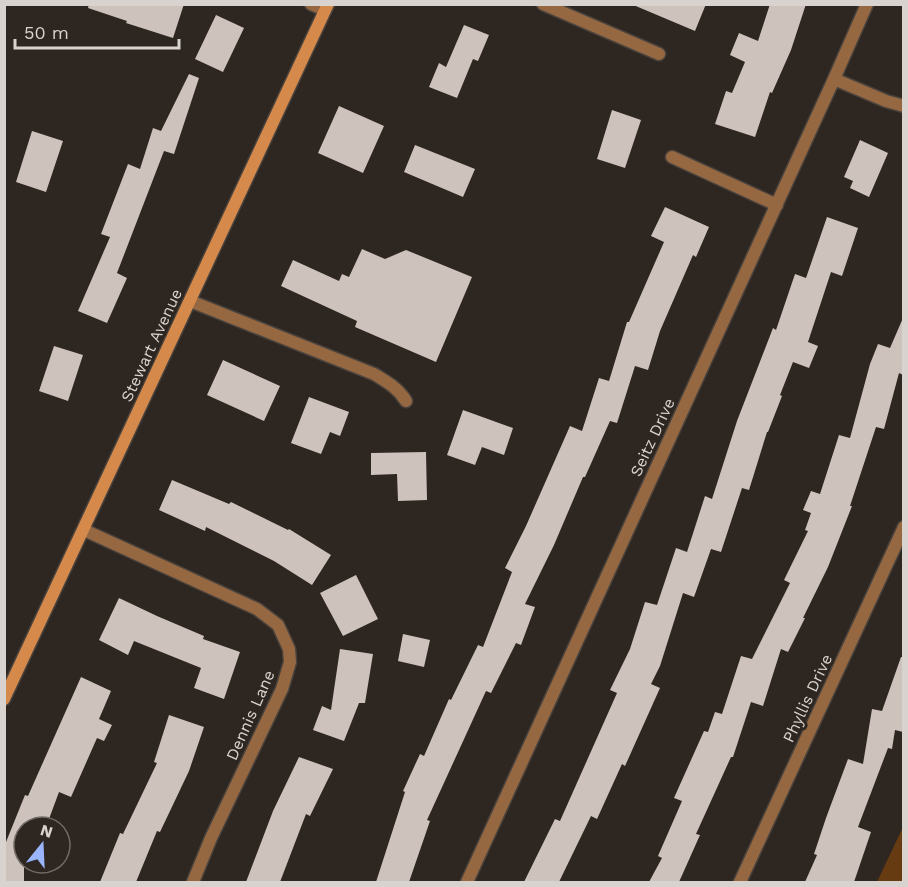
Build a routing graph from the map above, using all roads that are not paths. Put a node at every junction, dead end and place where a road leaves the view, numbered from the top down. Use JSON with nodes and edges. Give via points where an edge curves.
{"nodes":[{"id":1,"x":311,"y":4,"type":"edge"},
{"id":2,"x":543,"y":4,"type":"edge"},
{"id":3,"x":867,"y":4,"type":"edge"},
{"id":4,"x":327,"y":7,"type":"edge"},
{"id":5,"x":659,"y":54,"type":"dead end"},
{"id":6,"x":834,"y":79,"type":"junction"},
{"id":7,"x":903,"y":106,"type":"edge"},
{"id":8,"x":672,"y":157,"type":"dead end"},
{"id":9,"x":777,"y":205,"type":"junction"},
{"id":10,"x":190,"y":301,"type":"junction"},
{"id":11,"x":406,"y":402,"type":"dead end"},
{"id":12,"x":903,"y":527,"type":"edge"},
{"id":13,"x":84,"y":530,"type":"junction"},
{"id":14,"x":4,"y":699,"type":"edge"},
{"id":15,"x":193,"y":882,"type":"edge"},
{"id":16,"x":467,"y":882,"type":"edge"},
{"id":17,"x":740,"y":882,"type":"edge"}],
"edges":[{"from":1,"to":4,"type":"street"},
{"from":2,"to":5,"type":"street"},
{"from":3,"to":6,"type":"street","name":"Seitz Drive"},
{"from":4,"to":10,"type":"main road","name":"Stewart Avenue"},
{"from":6,"to":7,"type":"street"},
{"from":6,"to":9,"type":"street","name":"Seitz Drive"},
{"from":8,"to":9,"type":"street"},
{"from":9,"to":16,"type":"street","name":"Seitz Drive"},
{"from":10,"to":11,"type":"street","via":[[374,374],[390,383]]},
{"from":10,"to":13,"type":"main road","name":"Stewart Avenue"},
{"from":12,"to":17,"type":"street","name":"Phyllis Drive"},
{"from":13,"to":14,"type":"main road","name":"Stewart Avenue"},
{"from":13,"to":15,"type":"street","name":"Dennis Lane","via":[[257,609],[278,625],[289,649],[290,662],[282,688]]}]}
